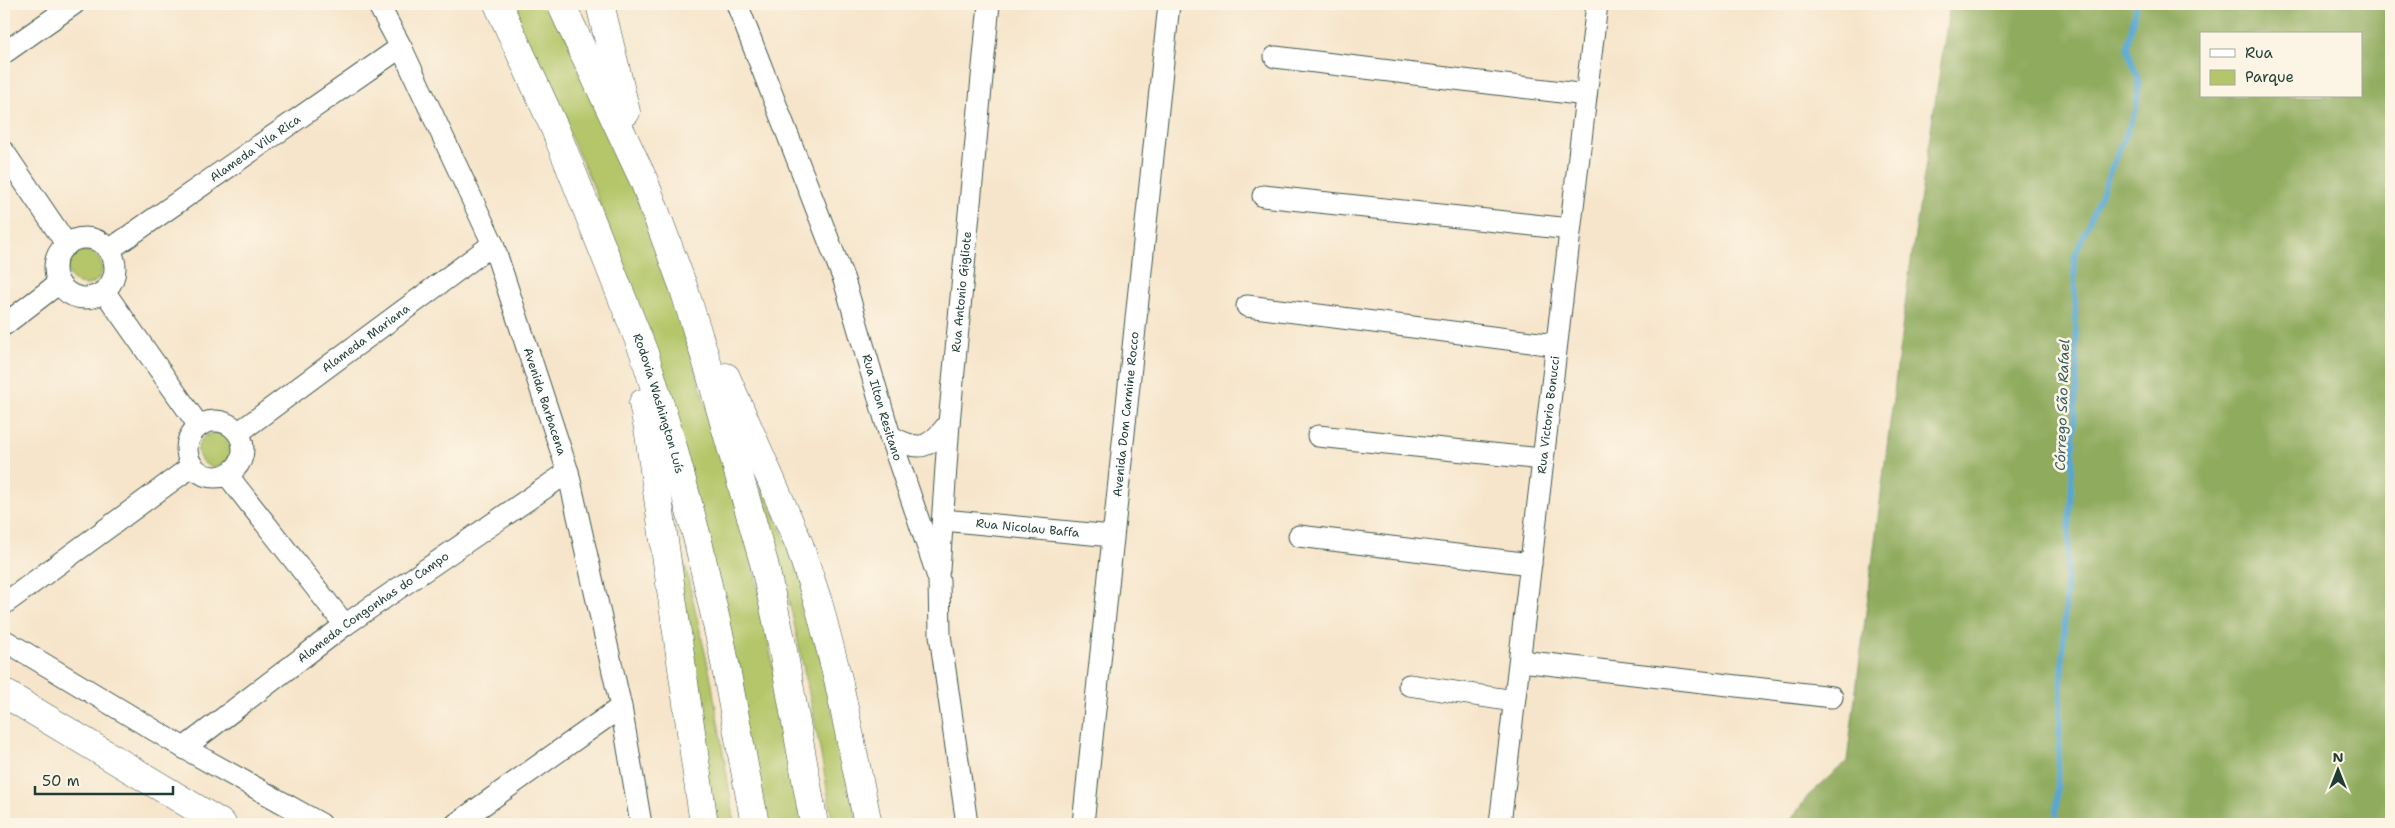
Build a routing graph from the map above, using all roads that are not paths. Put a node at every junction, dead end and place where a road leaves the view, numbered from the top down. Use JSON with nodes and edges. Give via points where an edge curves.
{"nodes":[{"id":1,"x":74,"y":4,"type":"edge"},
{"id":2,"x":378,"y":4,"type":"edge"},
{"id":3,"x":498,"y":4,"type":"edge"},
{"id":4,"x":561,"y":4,"type":"edge"},
{"id":5,"x":600,"y":4,"type":"edge"},
{"id":6,"x":737,"y":4,"type":"edge"},
{"id":7,"x":989,"y":4,"type":"edge"},
{"id":8,"x":1169,"y":4,"type":"edge"},
{"id":9,"x":1597,"y":4,"type":"edge"},
{"id":10,"x":401,"y":47,"type":"junction"},
{"id":11,"x":4,"y":53,"type":"edge"},
{"id":12,"x":1275,"y":57,"type":"dead end"},
{"id":13,"x":1586,"y":95,"type":"junction"},
{"id":14,"x":4,"y":152,"type":"edge"},
{"id":15,"x":644,"y":181,"type":"junction"},
{"id":16,"x":1263,"y":196,"type":"dead end"},
{"id":17,"x":1570,"y":229,"type":"junction"},
{"id":18,"x":493,"y":244,"type":"junction"},
{"id":19,"x":67,"y":245,"type":"junction"},
{"id":20,"x":109,"y":250,"type":"junction"},
{"id":21,"x":608,"y":266,"type":"junction"},
{"id":22,"x":59,"y":284,"type":"junction"},
{"id":23,"x":683,"y":286,"type":"junction"},
{"id":24,"x":104,"y":291,"type":"junction"},
{"id":25,"x":1247,"y":306,"type":"dead end"},
{"id":26,"x":4,"y":325,"type":"edge"},
{"id":27,"x":1555,"y":345,"type":"junction"},
{"id":28,"x":949,"y":423,"type":"junction"},
{"id":29,"x":199,"y":426,"type":"junction"},
{"id":30,"x":238,"y":433,"type":"junction"},
{"id":31,"x":890,"y":436,"type":"junction"},
{"id":32,"x":1318,"y":436,"type":"dead end"},
{"id":33,"x":1542,"y":459,"type":"junction"},
{"id":34,"x":192,"y":466,"type":"junction"},
{"id":35,"x":568,"y":472,"type":"junction"},
{"id":36,"x":228,"y":476,"type":"junction"},
{"id":37,"x":942,"y":520,"type":"junction"},
{"id":38,"x":1112,"y":536,"type":"junction"},
{"id":39,"x":1299,"y":536,"type":"dead end"},
{"id":40,"x":1531,"y":564,"type":"junction"},
{"id":41,"x":939,"y":580,"type":"junction"},
{"id":42,"x":4,"y":604,"type":"edge"},
{"id":43,"x":345,"y":625,"type":"junction"},
{"id":44,"x":4,"y":640,"type":"edge"},
{"id":45,"x":1521,"y":660,"type":"junction"},
{"id":46,"x":1409,"y":685,"type":"dead end"},
{"id":47,"x":4,"y":693,"type":"edge"},
{"id":48,"x":1832,"y":697,"type":"dead end"},
{"id":49,"x":1514,"y":701,"type":"junction"},
{"id":50,"x":621,"y":707,"type":"junction"},
{"id":51,"x":184,"y":748,"type":"junction"},
{"id":52,"x":222,"y":824,"type":"edge"},
{"id":53,"x":321,"y":824,"type":"edge"},
{"id":54,"x":456,"y":824,"type":"edge"},
{"id":55,"x":641,"y":824,"type":"edge"},
{"id":56,"x":704,"y":824,"type":"edge"},
{"id":57,"x":755,"y":824,"type":"edge"},
{"id":58,"x":814,"y":824,"type":"edge"},
{"id":59,"x":868,"y":824,"type":"edge"},
{"id":60,"x":967,"y":824,"type":"edge"},
{"id":61,"x":1083,"y":824,"type":"edge"},
{"id":62,"x":1500,"y":824,"type":"edge"}],
"edges":[{"from":1,"to":11,"type":"street"},
{"from":2,"to":10,"type":"street","name":"Avenida Barbacena"},
{"from":3,"to":21,"type":"main road","name":"Rodovia Washington Luís","via":[[555,129]]},
{"from":4,"to":15,"type":"main road"},
{"from":5,"to":15,"type":"main road"},
{"from":6,"to":31,"type":"street","name":"Rua Ilton Resitano","via":[[844,280]]},
{"from":7,"to":28,"type":"street","name":"Rua Antonio Gigliote"},
{"from":8,"to":38,"type":"street","name":"Avenida Dom Carmine Rocco"},
{"from":9,"to":13,"type":"street","name":"Rua Victorio Bonucci"},
{"from":10,"to":18,"type":"street","name":"Avenida Barbacena"},
{"from":10,"to":20,"type":"street","name":"Alameda Vila Rica"},
{"from":12,"to":13,"type":"street"},
{"from":13,"to":17,"type":"street","name":"Rua Victorio Bonucci"},
{"from":14,"to":19,"type":"street"},
{"from":15,"to":23,"type":"main road"},
{"from":16,"to":17,"type":"street"},
{"from":17,"to":27,"type":"street","name":"Rua Victorio Bonucci"},
{"from":18,"to":30,"type":"street","name":"Alameda Mariana"},
{"from":18,"to":35,"type":"street","name":"Avenida Barbacena"},
{"from":19,"to":20,"type":"street","via":[[75,240],[93,240]]},
{"from":19,"to":22,"type":"street","via":[[59,252],[57,260]]},
{"from":20,"to":24,"type":"street","via":[[116,267],[111,284]]},
{"from":21,"to":56,"type":"main road","via":[[650,434]]},
{"from":21,"to":57,"type":"main road","name":"Rodovia Washington Luís","via":[[644,353],[696,532],[722,647]]},
{"from":22,"to":24,"type":"street","via":[[78,297],[96,296]]},
{"from":22,"to":26,"type":"street"},
{"from":23,"to":58,"type":"main road","via":[[764,563]]},
{"from":23,"to":59,"type":"main road","via":[[799,544],[824,624]]},
{"from":24,"to":29,"type":"street"},
{"from":25,"to":27,"type":"street"},
{"from":27,"to":33,"type":"street","name":"Rua Victorio Bonucci"},
{"from":28,"to":31,"type":"street","via":[[926,446],[907,446]]},
{"from":28,"to":37,"type":"street","name":"Rua Antonio Gigliote"},
{"from":29,"to":30,"type":"street","via":[[206,422],[224,422]]},
{"from":29,"to":34,"type":"street","via":[[188,440],[188,458]]},
{"from":30,"to":36,"type":"street","via":[[244,449],[242,458]]},
{"from":31,"to":41,"type":"street","name":"Rua Ilton Resitano"},
{"from":32,"to":33,"type":"street"},
{"from":33,"to":40,"type":"street","name":"Rua Victorio Bonucci"},
{"from":34,"to":36,"type":"street","via":[[206,476]]},
{"from":34,"to":42,"type":"street"},
{"from":35,"to":43,"type":"street","name":"Alameda Congonhas do Campo"},
{"from":35,"to":50,"type":"street","name":"Avenida Barbacena"},
{"from":36,"to":43,"type":"street"},
{"from":37,"to":38,"type":"street","name":"Rua Nicolau Baffa"},
{"from":37,"to":41,"type":"street","name":"Rua Antonio Gigliote"},
{"from":38,"to":61,"type":"street","name":"Avenida Dom Carmine Rocco"},
{"from":39,"to":40,"type":"street"},
{"from":40,"to":45,"type":"street","name":"Rua Victorio Bonucci"},
{"from":41,"to":60,"type":"street","name":"Rua Ilton Resitano","via":[[940,635]]},
{"from":43,"to":51,"type":"street","name":"Alameda Congonhas do Campo"},
{"from":44,"to":51,"type":"street"},
{"from":45,"to":48,"type":"street"},
{"from":45,"to":49,"type":"street","name":"Rua Victorio Bonucci"},
{"from":46,"to":49,"type":"street"},
{"from":47,"to":52,"type":"main road"},
{"from":49,"to":62,"type":"street","name":"Rua Victorio Bonucci"},
{"from":50,"to":54,"type":"street"},
{"from":50,"to":55,"type":"street","name":"Avenida Barbacena"},
{"from":51,"to":53,"type":"street"}]}
